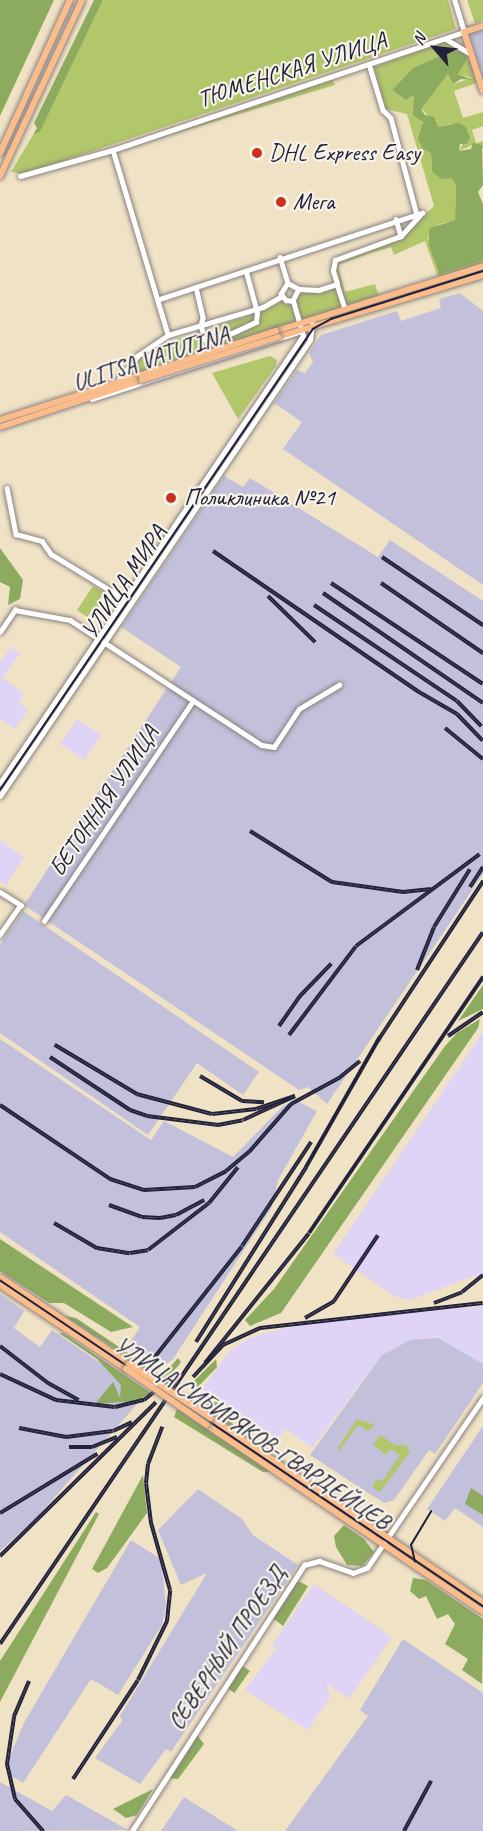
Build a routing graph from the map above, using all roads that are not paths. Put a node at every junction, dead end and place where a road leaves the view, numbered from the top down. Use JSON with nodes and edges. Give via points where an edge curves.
{"nodes":[{"id":1,"x":70,"y":0,"type":"edge"},
{"id":2,"x":82,"y":0,"type":"edge"},
{"id":3,"x":454,"y":0,"type":"edge"},
{"id":4,"x":483,"y":26,"type":"edge"},
{"id":5,"x":464,"y":32,"type":"junction"},
{"id":6,"x":443,"y":39,"type":"junction"},
{"id":7,"x":471,"y":55,"type":"junction"},
{"id":8,"x":369,"y":64,"type":"junction"},
{"id":9,"x":483,"y":91,"type":"edge"},
{"id":10,"x":113,"y":150,"type":"junction"},
{"id":11,"x":0,"y":153,"type":"edge"},
{"id":12,"x":0,"y":176,"type":"edge"},
{"id":13,"x":20,"y":176,"type":"dead end"},
{"id":14,"x":417,"y":215,"type":"junction"},
{"id":15,"x":397,"y":220,"type":"junction"},
{"id":16,"x":401,"y":236,"type":"junction"},
{"id":17,"x":280,"y":257,"type":"junction"},
{"id":18,"x":483,"y":266,"type":"edge"},
{"id":19,"x":246,"y":272,"type":"junction"},
{"id":20,"x":483,"y":275,"type":"edge"},
{"id":21,"x":288,"y":283,"type":"junction"},
{"id":22,"x":337,"y":284,"type":"junction"},
{"id":23,"x":196,"y":287,"type":"junction"},
{"id":24,"x":299,"y":289,"type":"junction"},
{"id":25,"x":282,"y":296,"type":"junction"},
{"id":26,"x":159,"y":299,"type":"junction"},
{"id":27,"x":293,"y":301,"type":"junction"},
{"id":28,"x":256,"y":309,"type":"junction"},
{"id":29,"x":345,"y":309,"type":"junction"},
{"id":30,"x":311,"y":324,"type":"junction"},
{"id":31,"x":201,"y":326,"type":"junction"},
{"id":32,"x":301,"y":328,"type":"junction"},
{"id":33,"x":168,"y":335,"type":"junction"},
{"id":34,"x":287,"y":339,"type":"junction"},
{"id":35,"x":297,"y":346,"type":"junction"},
{"id":36,"x":216,"y":362,"type":"junction"},
{"id":37,"x":142,"y":377,"type":"junction"},
{"id":38,"x":117,"y":382,"type":"junction"},
{"id":39,"x":78,"y":402,"type":"junction"},
{"id":40,"x":2,"y":420,"type":"edge"},
{"id":41,"x":0,"y":427,"type":"edge"},
{"id":42,"x":237,"y":433,"type":"junction"},
{"id":43,"x":243,"y":437,"type":"junction"},
{"id":44,"x":7,"y":488,"type":"dead end"},
{"id":45,"x":124,"y":599,"type":"junction"},
{"id":46,"x":131,"y":603,"type":"junction"},
{"id":47,"x":0,"y":632,"type":"edge"},
{"id":48,"x":99,"y":637,"type":"junction"},
{"id":49,"x":105,"y":641,"type":"junction"},
{"id":50,"x":339,"y":685,"type":"dead end"},
{"id":51,"x":193,"y":701,"type":"junction"},
{"id":52,"x":0,"y":783,"type":"edge"},
{"id":53,"x":0,"y":796,"type":"edge"},
{"id":54,"x":0,"y":892,"type":"edge"},
{"id":55,"x":45,"y":921,"type":"dead end"},
{"id":56,"x":0,"y":935,"type":"edge"},
{"id":57,"x":0,"y":1277,"type":"edge"},
{"id":58,"x":0,"y":1285,"type":"edge"},
{"id":59,"x":128,"y":1366,"type":"junction"},
{"id":60,"x":483,"y":1398,"type":"edge"},
{"id":61,"x":209,"y":1422,"type":"junction"},
{"id":62,"x":388,"y":1538,"type":"junction"},
{"id":63,"x":384,"y":1544,"type":"junction"},
{"id":64,"x":483,"y":1602,"type":"edge"},
{"id":65,"x":483,"y":1612,"type":"edge"},
{"id":66,"x":132,"y":1831,"type":"edge"}],
"edges":[{"from":1,"to":11,"type":"main road"},
{"from":2,"to":12,"type":"main road"},
{"from":3,"to":5,"type":"street"},
{"from":4,"to":5,"type":"main road","name":"ТЮМЕНСКАЯ УЛИЦА"},
{"from":5,"to":6,"type":"street","name":"ТЮМЕНСКАЯ УЛИЦА"},
{"from":5,"to":7,"type":"main road"},
{"from":6,"to":7,"type":"street","via":[[459,44]]},
{"from":6,"to":8,"type":"street","name":"ТЮМЕНСКАЯ УЛИЦА"},
{"from":7,"to":9,"type":"main road"},
{"from":8,"to":10,"type":"street","name":"ТЮМЕНСКАЯ УЛИЦА"},
{"from":8,"to":14,"type":"street","via":[[383,110],[391,118]]},
{"from":10,"to":13,"type":"street","name":"ТЮМЕНСКАЯ УЛИЦА"},
{"from":10,"to":26,"type":"street"},
{"from":14,"to":15,"type":"street"},
{"from":14,"to":16,"type":"street","via":[[422,213]]},
{"from":15,"to":16,"type":"street"},
{"from":15,"to":17,"type":"street","via":[[301,255]]},
{"from":16,"to":22,"type":"street","via":[[335,260]]},
{"from":17,"to":19,"type":"street"},
{"from":17,"to":21,"type":"street"},
{"from":18,"to":29,"type":"main road"},
{"from":19,"to":23,"type":"street"},
{"from":19,"to":28,"type":"street"},
{"from":20,"to":30,"type":"main road"},
{"from":21,"to":24,"type":"street"},
{"from":21,"to":25,"type":"street","via":[[282,288]]},
{"from":22,"to":24,"type":"street","via":[[319,290]]},
{"from":22,"to":29,"type":"street"},
{"from":23,"to":26,"type":"street"},
{"from":23,"to":31,"type":"street","via":[[203,318]]},
{"from":24,"to":27,"type":"street"},
{"from":25,"to":27,"type":"street"},
{"from":25,"to":28,"type":"street"},
{"from":26,"to":33,"type":"street"},
{"from":27,"to":32,"type":"street"},
{"from":28,"to":31,"type":"street"},
{"from":28,"to":36,"type":"street","via":[[256,322],[251,327],[215,342]]},
{"from":29,"to":30,"type":"main road"},
{"from":30,"to":32,"type":"main road"},
{"from":30,"to":43,"type":"street","name":"УЛИЦА МИРА","via":[[310,340]]},
{"from":31,"to":33,"type":"street"},
{"from":31,"to":36,"type":"street"},
{"from":32,"to":34,"type":"street"},
{"from":32,"to":35,"type":"street","name":"УЛИЦА МИРА"},
{"from":32,"to":37,"type":"main road","name":"ULITSA VATUTINA","bridge":true},
{"from":33,"to":38,"type":"street","via":[[137,356]]},
{"from":34,"to":35,"type":"street"},
{"from":34,"to":36,"type":"street"},
{"from":35,"to":42,"type":"street","name":"УЛИЦА МИРА"},
{"from":36,"to":39,"type":"street"},
{"from":37,"to":38,"type":"main road","name":"ULITSA VATUTINA"},
{"from":37,"to":39,"type":"main road","name":"ULITSA VATUTINA"},
{"from":38,"to":40,"type":"main road","name":"ULITSA VATUTINA"},
{"from":39,"to":41,"type":"main road","name":"ULITSA VATUTINA"},
{"from":42,"to":43,"type":"street"},
{"from":42,"to":45,"type":"street","name":"УЛИЦА МИРА"},
{"from":43,"to":46,"type":"street","name":"УЛИЦА МИРА"},
{"from":44,"to":45,"type":"street","via":[[16,534],[42,541],[51,554]]},
{"from":45,"to":46,"type":"street"},
{"from":45,"to":48,"type":"street","name":"УЛИЦА МИРА"},
{"from":46,"to":49,"type":"street","name":"УЛИЦА МИРА"},
{"from":47,"to":48,"type":"street","via":[[15,610],[70,620]]},
{"from":48,"to":49,"type":"street"},
{"from":48,"to":52,"type":"street","name":"УЛИЦА МИРА"},
{"from":49,"to":51,"type":"street"},
{"from":49,"to":53,"type":"street","name":"УЛИЦА МИРА"},
{"from":50,"to":51,"type":"street","via":[[299,709],[274,747],[262,745]]},
{"from":51,"to":55,"type":"street","name":"БЕТОННАЯ УЛИЦА"},
{"from":54,"to":56,"type":"street","via":[[21,905]]},
{"from":57,"to":59,"type":"main road","name":"УЛИЦА СИБИРЯКОВ-ГВАРДЕЙЦЕВ"},
{"from":58,"to":59,"type":"main road","name":"УЛИЦА СИБИРЯКОВ-ГВАРДЕЙЦЕВ"},
{"from":59,"to":61,"type":"main road","name":"УЛИЦА СИБИРЯКОВ-ГВАРДЕЙЦЕВ","bridge":true},
{"from":60,"to":62,"type":"street","name":"СЕВЕРНЫЙ ПРОЕЗД"},
{"from":61,"to":62,"type":"main road","name":"УЛИЦА СИБИРЯКОВ-ГВАРДЕЙЦЕВ"},
{"from":61,"to":63,"type":"main road","name":"УЛИЦА СИБИРЯКОВ-ГВАРДЕЙЦЕВ"},
{"from":62,"to":63,"type":"street","name":"СЕВЕРНЫЙ ПРОЕЗД"},
{"from":62,"to":64,"type":"main road","name":"УЛИЦА СИБИРЯКОВ-ГВАРДЕЙЦЕВ"},
{"from":63,"to":65,"type":"main road","name":"УЛИЦА СИБИРЯКОВ-ГВАРДЕЙЦЕВ"},
{"from":63,"to":66,"type":"street","name":"СЕВЕРНЫЙ ПРОЕЗД","via":[[360,1571],[344,1571],[319,1561],[304,1565]]}]}
